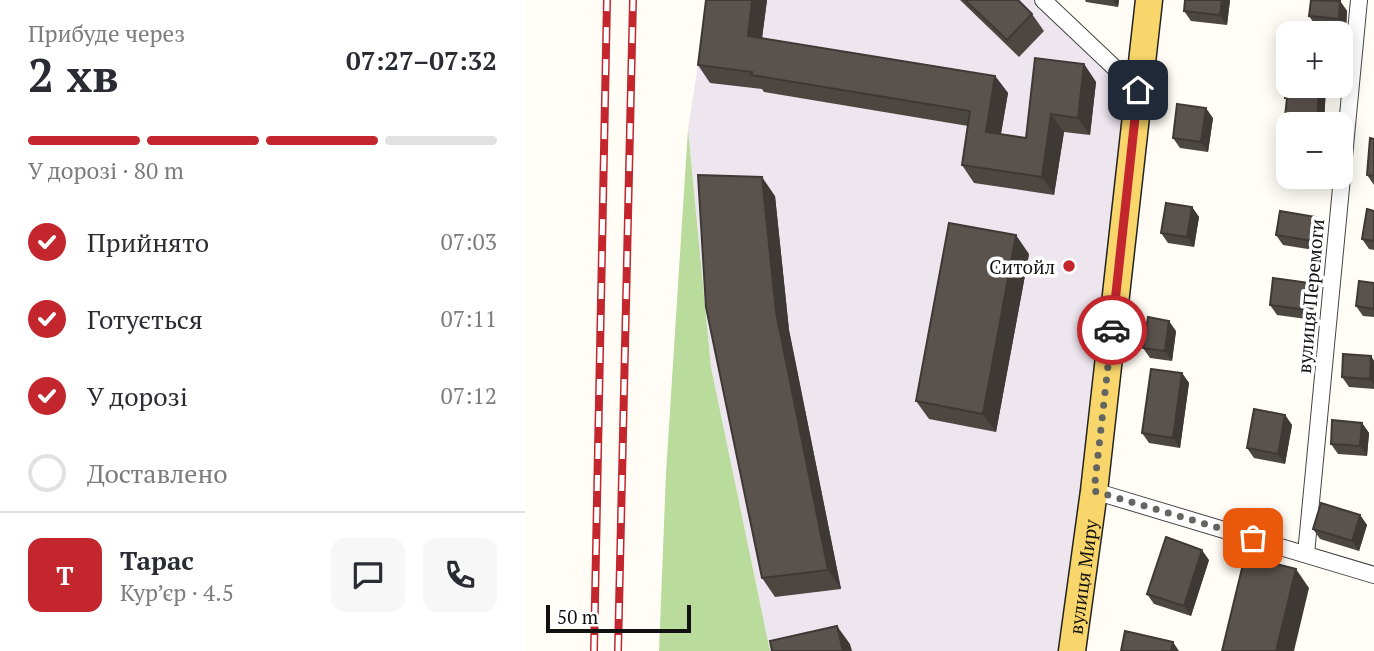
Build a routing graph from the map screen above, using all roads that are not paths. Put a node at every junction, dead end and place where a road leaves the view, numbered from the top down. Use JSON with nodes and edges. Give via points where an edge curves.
{"nodes":[{"id":1,"x":1043,"y":0,"type":"edge"},
{"id":2,"x":1149,"y":0,"type":"edge"},
{"id":3,"x":1359,"y":0,"type":"edge"},
{"id":4,"x":1138,"y":90,"type":"junction"},
{"id":5,"x":1094,"y":491,"type":"junction"},
{"id":6,"x":1307,"y":554,"type":"junction"},
{"id":7,"x":1374,"y":575,"type":"edge"},
{"id":8,"x":1072,"y":651,"type":"edge"}],
"edges":[{"from":1,"to":4,"type":"street"},
{"from":2,"to":4,"type":"main road","name":"вулиця Миру"},
{"from":3,"to":6,"type":"street","name":"вулиця Перемоги"},
{"from":4,"to":5,"type":"main road","name":"вулиця Миру"},
{"from":5,"to":6,"type":"street"},
{"from":5,"to":8,"type":"main road","name":"вулиця Миру"},
{"from":6,"to":7,"type":"street"}]}
